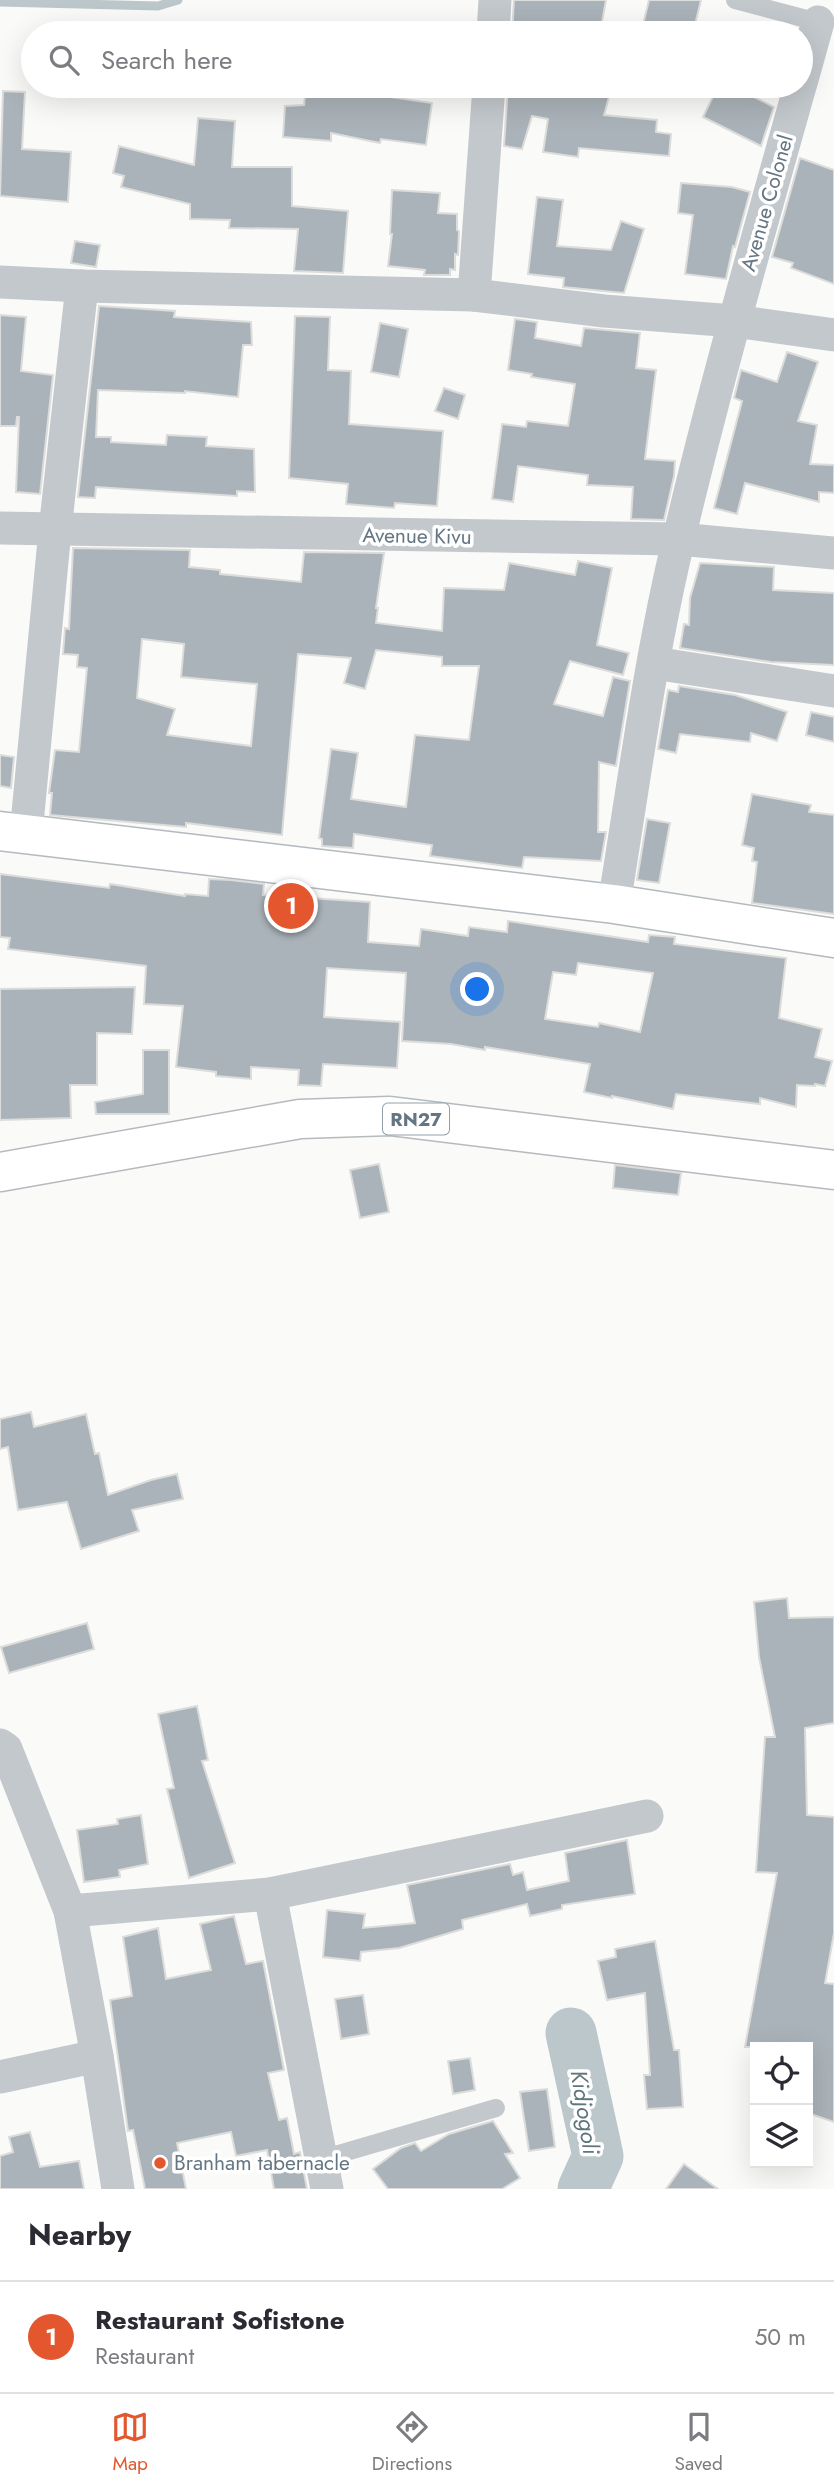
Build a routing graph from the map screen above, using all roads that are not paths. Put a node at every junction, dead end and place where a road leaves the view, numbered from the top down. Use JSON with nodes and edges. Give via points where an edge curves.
{"nodes":[{"id":1,"x":495,"y":0,"type":"edge"},
{"id":2,"x":734,"y":0,"type":"edge"},
{"id":3,"x":494,"y":21,"type":"edge"},
{"id":4,"x":818,"y":22,"type":"joint"},
{"id":5,"x":813,"y":39,"type":"edge"},
{"id":6,"x":488,"y":98,"type":"edge"},
{"id":7,"x":796,"y":98,"type":"edge"},
{"id":8,"x":0,"y":282,"type":"edge"},
{"id":9,"x":82,"y":286,"type":"junction"},
{"id":10,"x":474,"y":295,"type":"junction"},
{"id":11,"x":734,"y":321,"type":"junction"},
{"id":12,"x":834,"y":335,"type":"edge"},
{"id":13,"x":0,"y":528,"type":"edge"},
{"id":14,"x":55,"y":530,"type":"junction"},
{"id":15,"x":678,"y":540,"type":"junction"},
{"id":16,"x":834,"y":553,"type":"edge"},
{"id":17,"x":654,"y":663,"type":"junction"},
{"id":18,"x":834,"y":691,"type":"edge"},
{"id":19,"x":13,"y":832,"type":"edge"},
{"id":20,"x":614,"y":904,"type":"junction"},
{"id":21,"x":834,"y":938,"type":"edge"},
{"id":22,"x":834,"y":1170,"type":"edge"},
{"id":23,"x":0,"y":1172,"type":"edge"},
{"id":24,"x":0,"y":1745,"type":"edge"},
{"id":25,"x":647,"y":1816,"type":"dead end"},
{"id":26,"x":270,"y":1894,"type":"junction"},
{"id":27,"x":70,"y":1912,"type":"junction"},
{"id":28,"x":97,"y":2056,"type":"junction"},
{"id":29,"x":0,"y":2077,"type":"edge"},
{"id":30,"x":496,"y":2108,"type":"dead end"},
{"id":31,"x":324,"y":2174,"type":"edge"},
{"id":32,"x":118,"y":2189,"type":"edge"}],
"edges":[{"from":1,"to":3,"type":"street"},
{"from":2,"to":4,"type":"lane"},
{"from":4,"to":5,"type":"street","name":"Avenue Colonel"},
{"from":6,"to":10,"type":"street"},
{"from":7,"to":11,"type":"street","name":"Avenue Colonel"},
{"from":8,"to":9,"type":"street"},
{"from":9,"to":10,"type":"street"},
{"from":9,"to":14,"type":"street"},
{"from":10,"to":11,"type":"street","via":[[604,312]]},
{"from":11,"to":12,"type":"street"},
{"from":11,"to":15,"type":"street","name":"Avenue Colonel"},
{"from":13,"to":14,"type":"street","name":"Avenue Kivu"},
{"from":14,"to":15,"type":"street","name":"Avenue Kivu"},
{"from":14,"to":19,"type":"street"},
{"from":15,"to":16,"type":"street","name":"Avenue Kivu"},
{"from":15,"to":17,"type":"street","name":"Avenue Colonel"},
{"from":17,"to":18,"type":"street"},
{"from":17,"to":20,"type":"street","name":"Avenue Colonel"},
{"from":19,"to":20,"type":"main road"},
{"from":20,"to":21,"type":"main road"},
{"from":22,"to":23,"type":"main road","number":"RN27","via":[[390,1116],[300,1119]]},
{"from":24,"to":27,"type":"street","via":[[6,1749]]},
{"from":25,"to":26,"type":"street"},
{"from":26,"to":27,"type":"street"},
{"from":26,"to":31,"type":"street"},
{"from":27,"to":28,"type":"street"},
{"from":28,"to":29,"type":"street"},
{"from":28,"to":32,"type":"street"},
{"from":30,"to":31,"type":"lane"}]}
